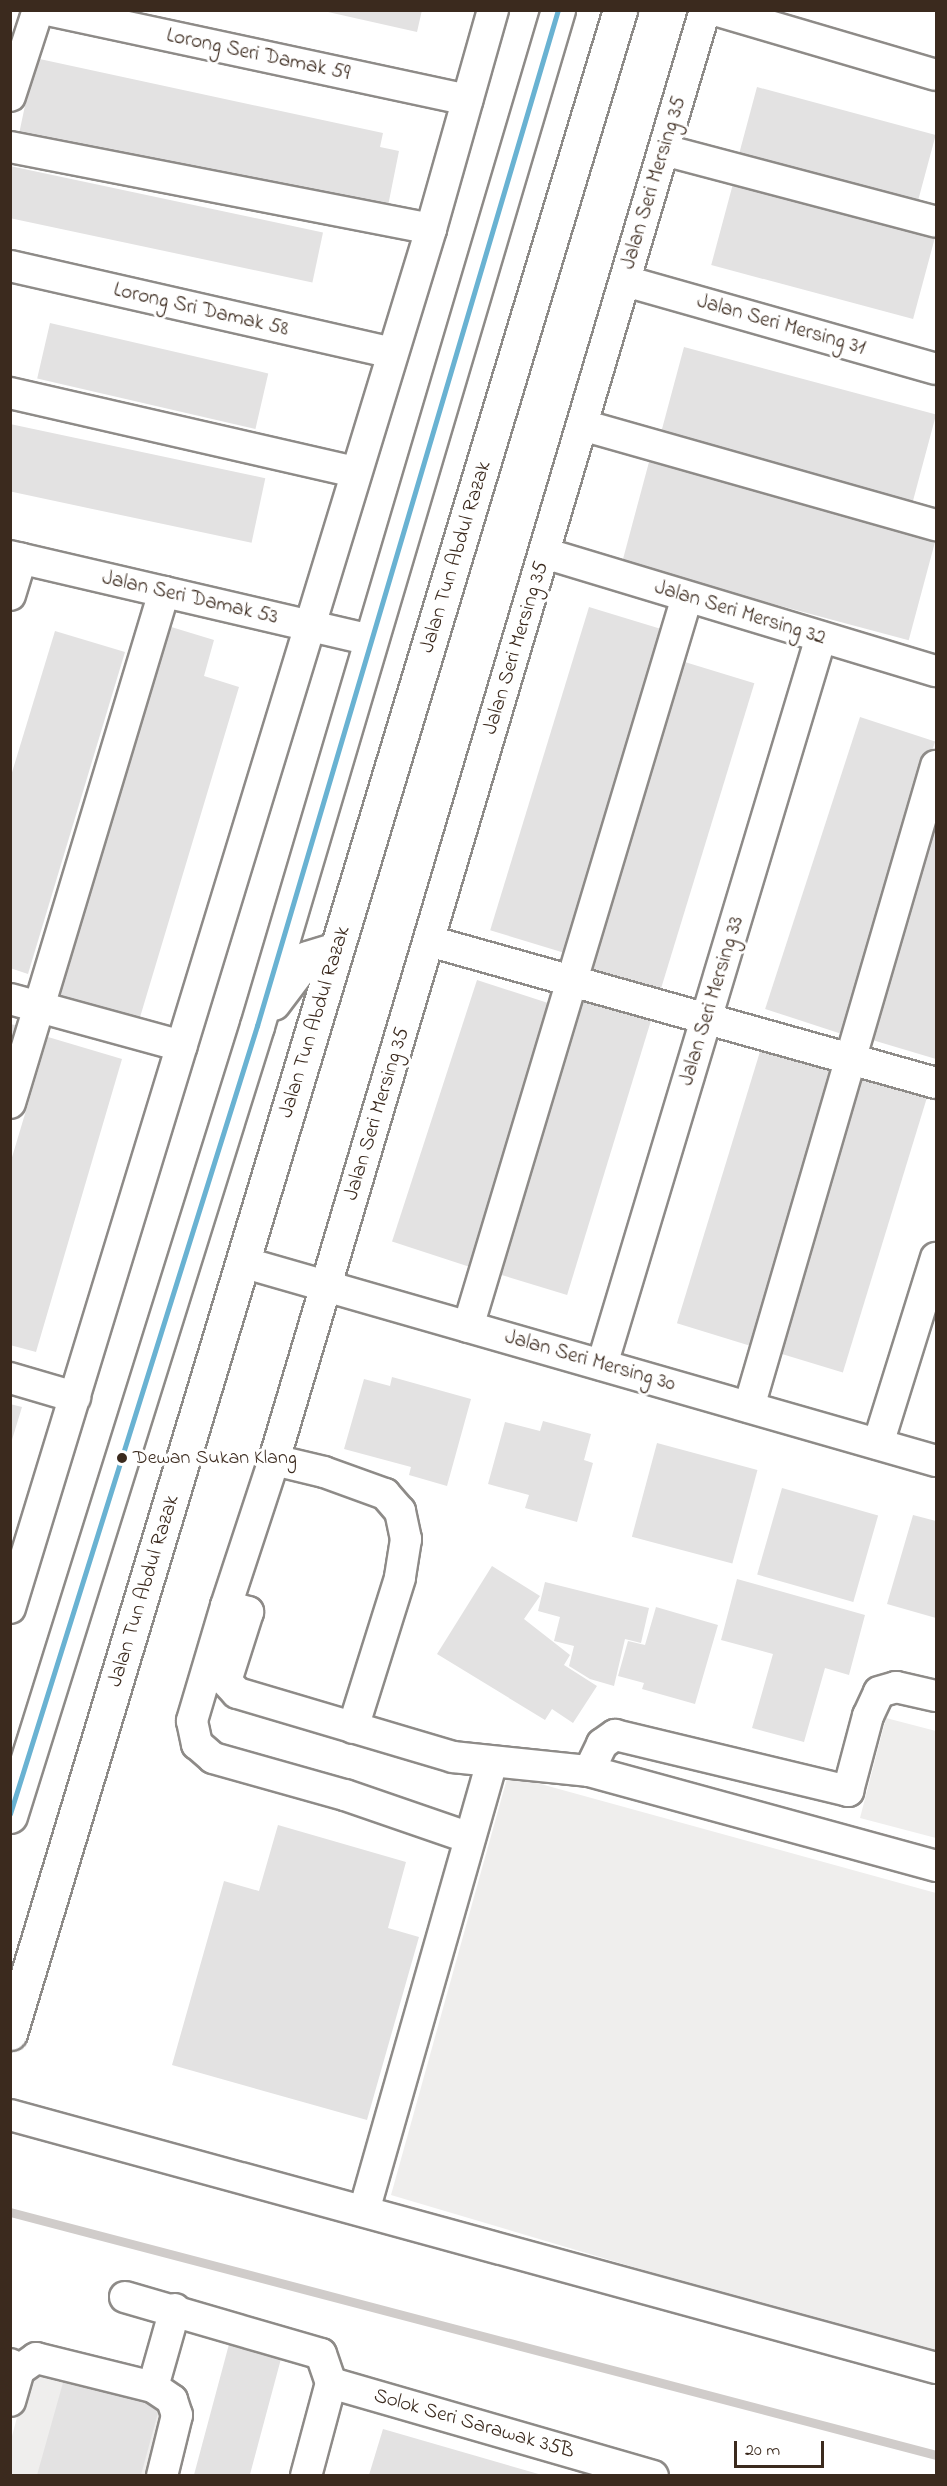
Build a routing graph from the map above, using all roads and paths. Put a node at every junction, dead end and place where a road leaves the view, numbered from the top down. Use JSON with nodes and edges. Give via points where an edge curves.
{"nodes":[{"id":1,"x":38,"y":10,"type":"edge"},
{"id":2,"x":48,"y":10,"type":"edge"},
{"id":3,"x":493,"y":10,"type":"edge"},
{"id":4,"x":558,"y":10,"type":"edge"},
{"id":5,"x":620,"y":10,"type":"edge"},
{"id":6,"x":705,"y":10,"type":"edge"},
{"id":7,"x":715,"y":10,"type":"edge"},
{"id":8,"x":936,"y":75,"type":"edge"},
{"id":9,"x":10,"y":96,"type":"edge"},
{"id":10,"x":467,"y":100,"type":"junction"},
{"id":11,"x":10,"y":147,"type":"edge"},
{"id":12,"x":664,"y":150,"type":"junction"},
{"id":13,"x":936,"y":222,"type":"edge"},
{"id":14,"x":431,"y":229,"type":"junction"},
{"id":15,"x":10,"y":266,"type":"edge"},
{"id":16,"x":625,"y":281,"type":"junction"},
{"id":17,"x":392,"y":353,"type":"junction"},
{"id":18,"x":936,"y":369,"type":"edge"},
{"id":19,"x":10,"y":393,"type":"edge"},
{"id":20,"x":582,"y":425,"type":"junction"},
{"id":21,"x":355,"y":472,"type":"junction"},
{"id":22,"x":936,"y":525,"type":"edge"},
{"id":23,"x":544,"y":553,"type":"junction"},
{"id":24,"x":16,"y":558,"type":"edge"},
{"id":25,"x":164,"y":592,"type":"junction"},
{"id":26,"x":10,"y":595,"type":"edge"},
{"id":27,"x":687,"y":597,"type":"junction"},
{"id":28,"x":310,"y":625,"type":"junction"},
{"id":29,"x":821,"y":637,"type":"junction"},
{"id":30,"x":370,"y":640,"type":"junction"},
{"id":31,"x":936,"y":671,"type":"edge"},
{"id":32,"x":936,"y":766,"type":"edge"},
{"id":33,"x":429,"y":941,"type":"junction"},
{"id":34,"x":336,"y":949,"type":"junction"},
{"id":35,"x":572,"y":981,"type":"junction"},
{"id":36,"x":10,"y":999,"type":"edge"},
{"id":37,"x":39,"y":1007,"type":"junction"},
{"id":38,"x":706,"y":1019,"type":"junction"},
{"id":39,"x":257,"y":1026,"type":"junction"},
{"id":40,"x":182,"y":1046,"type":"junction"},
{"id":41,"x":851,"y":1059,"type":"junction"},
{"id":42,"x":936,"y":1083,"type":"edge"},
{"id":43,"x":10,"y":1103,"type":"edge"},
{"id":44,"x":936,"y":1258,"type":"edge"},
{"id":45,"x":243,"y":1262,"type":"junction"},
{"id":46,"x":326,"y":1286,"type":"junction"},
{"id":47,"x":468,"y":1327,"type":"junction"},
{"id":48,"x":602,"y":1365,"type":"junction"},
{"id":49,"x":10,"y":1378,"type":"edge"},
{"id":50,"x":75,"y":1397,"type":"junction"},
{"id":51,"x":748,"y":1407,"type":"junction"},
{"id":52,"x":878,"y":1444,"type":"junction"},
{"id":53,"x":274,"y":1460,"type":"junction"},
{"id":54,"x":936,"y":1461,"type":"edge"},
{"id":55,"x":226,"y":1606,"type":"junction"},
{"id":56,"x":10,"y":1608,"type":"edge"},
{"id":57,"x":936,"y":1696,"type":"edge"},
{"id":58,"x":353,"y":1728,"type":"junction"},
{"id":59,"x":491,"y":1764,"type":"junction"},
{"id":60,"x":589,"y":1771,"type":"junction"},
{"id":61,"x":848,"y":1791,"type":"junction"},
{"id":62,"x":10,"y":1816,"type":"edge"},
{"id":63,"x":836,"y":1838,"type":"junction"},
{"id":64,"x":470,"y":1839,"type":"junction"},
{"id":65,"x":936,"y":1866,"type":"edge"},
{"id":66,"x":10,"y":2033,"type":"edge"},
{"id":67,"x":10,"y":2115,"type":"edge"},
{"id":68,"x":364,"y":2211,"type":"junction"},
{"id":69,"x":125,"y":2297,"type":"dead end"},
{"id":70,"x":175,"y":2309,"type":"junction"},
{"id":71,"x":15,"y":2367,"type":"edge"},
{"id":72,"x":936,"y":2368,"type":"edge"},
{"id":73,"x":330,"y":2383,"type":"junction"},
{"id":74,"x":153,"y":2387,"type":"junction"},
{"id":75,"x":10,"y":2401,"type":"edge"},
{"id":76,"x":162,"y":2475,"type":"edge"},
{"id":77,"x":306,"y":2475,"type":"edge"},
{"id":78,"x":653,"y":2475,"type":"edge"}],
"edges":[{"from":1,"to":9,"type":"street"},
{"from":2,"to":10,"type":"street","name":"Lorong Seri Damak 59"},
{"from":3,"to":10,"type":"street"},
{"from":4,"to":30,"type":"main road"},
{"from":5,"to":34,"type":"main road","name":"Jalan Tun Abdul Razak"},
{"from":6,"to":12,"type":"street","name":"Jalan Seri Mersing 35"},
{"from":7,"to":8,"type":"street"},
{"from":10,"to":14,"type":"street"},
{"from":11,"to":14,"type":"street"},
{"from":12,"to":13,"type":"street"},
{"from":12,"to":16,"type":"street","name":"Jalan Seri Mersing 35"},
{"from":14,"to":17,"type":"street"},
{"from":15,"to":17,"type":"street","name":"Lorong Sri Damak 58"},
{"from":16,"to":18,"type":"street","name":"Jalan Seri Mersing 31"},
{"from":16,"to":20,"type":"street","name":"Jalan Seri Mersing 35"},
{"from":17,"to":21,"type":"street"},
{"from":19,"to":21,"type":"street"},
{"from":20,"to":22,"type":"street"},
{"from":20,"to":23,"type":"street","name":"Jalan Seri Mersing 35"},
{"from":21,"to":28,"type":"street"},
{"from":23,"to":27,"type":"street","name":"Jalan Seri Mersing 32"},
{"from":23,"to":33,"type":"street","name":"Jalan Seri Mersing 35"},
{"from":24,"to":25,"type":"street","name":"Jalan Seri Damak 53"},
{"from":24,"to":26,"type":"street"},
{"from":25,"to":28,"type":"street","name":"Jalan Seri Damak 53"},
{"from":25,"to":37,"type":"street"},
{"from":27,"to":29,"type":"street","name":"Jalan Seri Mersing 32"},
{"from":27,"to":35,"type":"street"},
{"from":28,"to":30,"type":"street","name":"Jalan Seri Damak 53"},
{"from":28,"to":40,"type":"street"},
{"from":29,"to":31,"type":"street","name":"Jalan Seri Mersing 32"},
{"from":29,"to":38,"type":"street","name":"Jalan Seri Mersing 33"},
{"from":30,"to":39,"type":"main road"},
{"from":32,"to":41,"type":"street"},
{"from":33,"to":35,"type":"street"},
{"from":33,"to":46,"type":"street","name":"Jalan Seri Mersing 35"},
{"from":34,"to":39,"type":"main road","via":[[307,958]]},
{"from":34,"to":45,"type":"main road","name":"Jalan Tun Abdul Razak"},
{"from":35,"to":38,"type":"street"},
{"from":35,"to":47,"type":"street"},
{"from":36,"to":37,"type":"street"},
{"from":37,"to":40,"type":"street"},
{"from":37,"to":43,"type":"street"},
{"from":38,"to":41,"type":"street"},
{"from":38,"to":48,"type":"street","name":"Jalan Seri Mersing 33"},
{"from":39,"to":62,"type":"main road"},
{"from":40,"to":50,"type":"street"},
{"from":41,"to":42,"type":"street"},
{"from":41,"to":51,"type":"street"},
{"from":44,"to":52,"type":"street"},
{"from":45,"to":46,"type":"street","name":"Jalan Seri Mersing 30"},
{"from":45,"to":66,"type":"main road","name":"Jalan Tun Abdul Razak"},
{"from":46,"to":47,"type":"street","name":"Jalan Seri Mersing 30"},
{"from":46,"to":53,"type":"street","name":"Jalan Seri Mersing 35"},
{"from":47,"to":48,"type":"street","name":"Jalan Seri Mersing 30"},
{"from":48,"to":51,"type":"street","name":"Jalan Seri Mersing 30"},
{"from":49,"to":50,"type":"street"},
{"from":50,"to":56,"type":"street"},
{"from":51,"to":52,"type":"street","name":"Jalan Seri Mersing 30"},
{"from":52,"to":54,"type":"street","name":"Jalan Seri Mersing 30"},
{"from":53,"to":55,"type":"street","name":"Jalan Seri Mersing 35"},
{"from":53,"to":58,"type":"street","via":[[385,1494],[400,1511],[406,1539],[400,1578]]},
{"from":55,"to":58,"type":"street","via":[[248,1612],[226,1681],[237,1693]]},
{"from":55,"to":64,"type":"street","name":"Jalan Seri Mersing 35","via":[[192,1721],[197,1744],[213,1758],[345,1795]]},
{"from":57,"to":61,"type":"street","via":[[896,1687],[879,1692],[868,1716]]},
{"from":58,"to":59,"type":"street"},
{"from":59,"to":60,"type":"street","via":[[518,1762]]},
{"from":59,"to":64,"type":"street"},
{"from":60,"to":61,"type":"street","via":[[603,1744],[615,1735]]},
{"from":60,"to":63,"type":"street"},
{"from":61,"to":63,"type":"street"},
{"from":63,"to":65,"type":"street"},
{"from":64,"to":68,"type":"street"},
{"from":67,"to":68,"type":"street"},
{"from":68,"to":72,"type":"street"},
{"from":69,"to":70,"type":"street"},
{"from":70,"to":73,"type":"street","via":[[321,2354]]},
{"from":70,"to":74,"type":"street"},
{"from":71,"to":74,"type":"street","via":[[36,2358]]},
{"from":71,"to":75,"type":"street"},
{"from":73,"to":77,"type":"street"},
{"from":73,"to":78,"type":"street","name":"Solok Seri Sarawak 35B"},
{"from":74,"to":76,"type":"street","via":[[172,2400],[177,2415]]}]}
